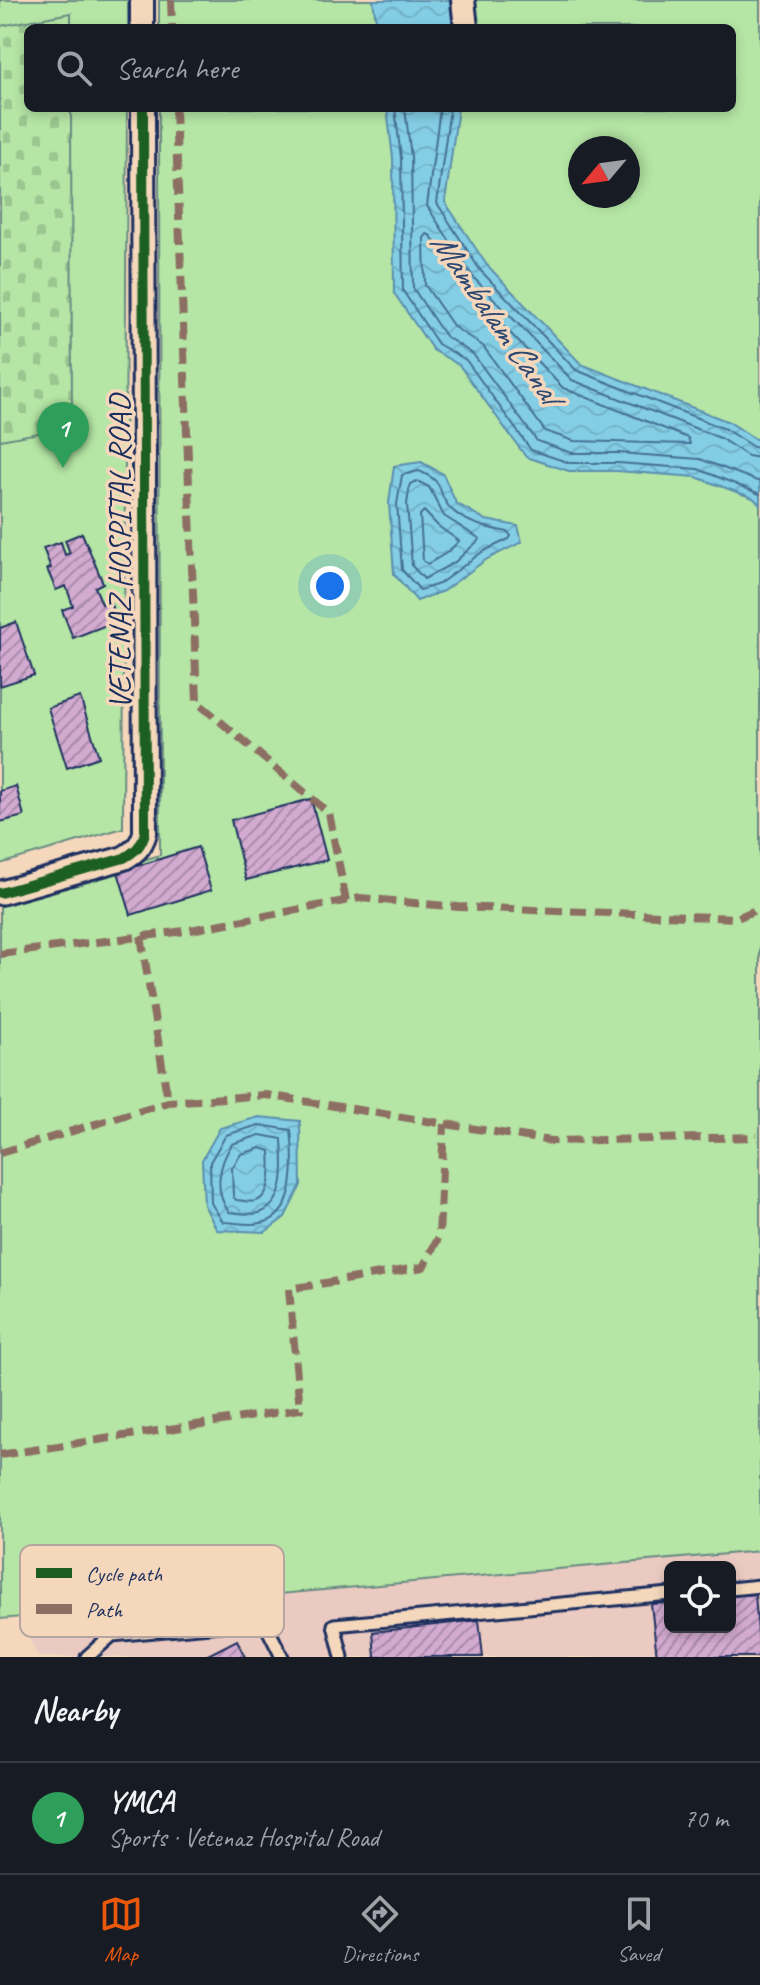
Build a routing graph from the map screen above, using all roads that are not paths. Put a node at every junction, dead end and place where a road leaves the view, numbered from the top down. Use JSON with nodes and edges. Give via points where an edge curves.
{"nodes":[{"id":1,"x":142,"y":0,"type":"edge"},
{"id":2,"x":463,"y":0,"type":"edge"},
{"id":3,"x":142,"y":24,"type":"edge"},
{"id":4,"x":466,"y":24,"type":"edge"},
{"id":5,"x":143,"y":112,"type":"edge"},
{"id":6,"x":0,"y":893,"type":"edge"},
{"id":7,"x":760,"y":1586,"type":"edge"},
{"id":8,"x":736,"y":1588,"type":"edge"},
{"id":9,"x":664,"y":1595,"type":"edge"},
{"id":10,"x":110,"y":1637,"type":"edge"},
{"id":11,"x":272,"y":1637,"type":"edge"},
{"id":12,"x":87,"y":1657,"type":"edge"},
{"id":13,"x":282,"y":1657,"type":"edge"},
{"id":14,"x":342,"y":1657,"type":"edge"}],
"edges":[{"from":1,"to":3,"type":"street"},
{"from":2,"to":4,"type":"street"},
{"from":5,"to":6,"type":"street","name":"VETENAZ HOSPITAL ROAD","via":[[145,833],[142,843],[124,858]]},
{"from":7,"to":8,"type":"lane"},
{"from":9,"to":14,"type":"lane","via":[[334,1625]]},
{"from":10,"to":12,"type":"lane"},
{"from":11,"to":13,"type":"lane"}]}
